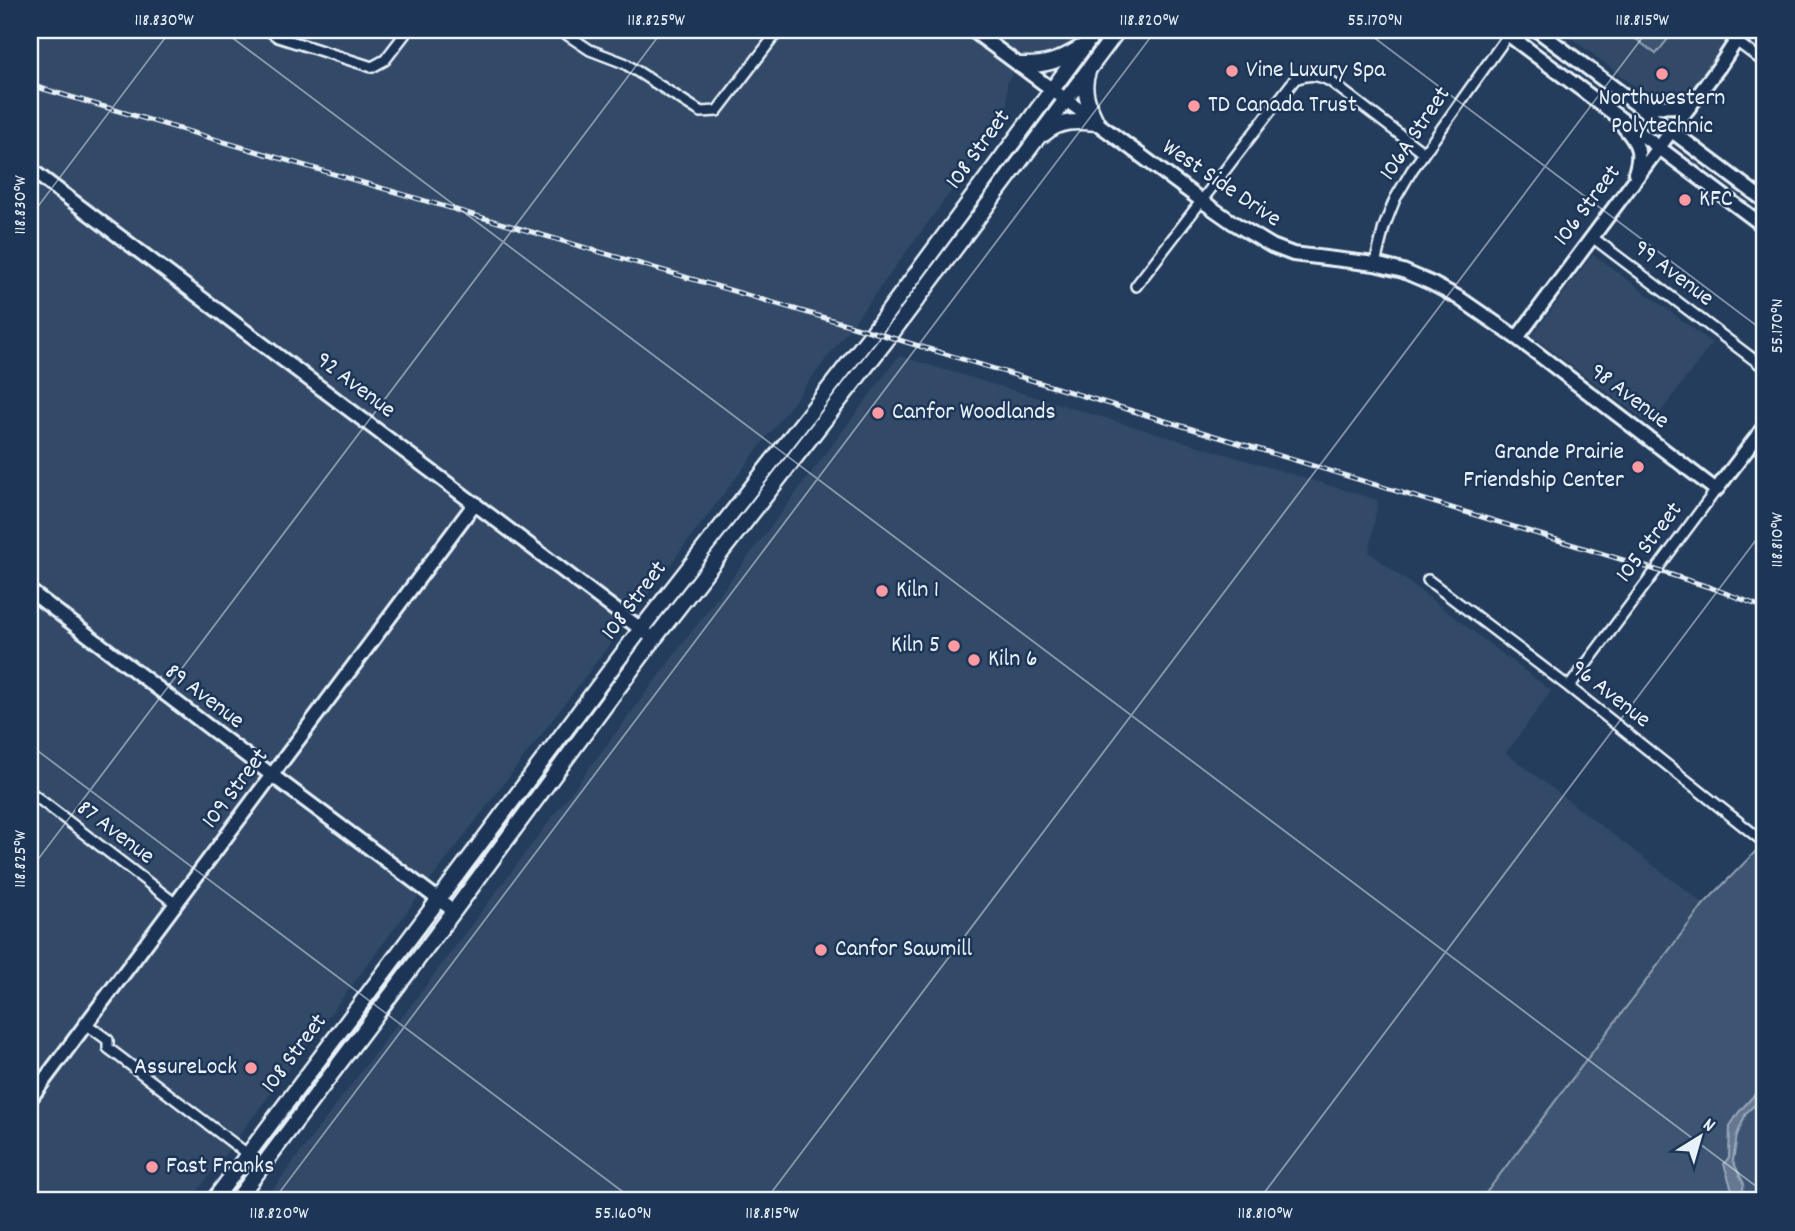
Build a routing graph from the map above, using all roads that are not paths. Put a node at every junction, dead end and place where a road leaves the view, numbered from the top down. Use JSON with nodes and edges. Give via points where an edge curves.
{"nodes":[{"id":1,"x":268,"y":30,"type":"edge"},
{"id":2,"x":408,"y":30,"type":"edge"},
{"id":3,"x":561,"y":30,"type":"edge"},
{"id":4,"x":779,"y":30,"type":"edge"},
{"id":5,"x":972,"y":30,"type":"edge"},
{"id":6,"x":1096,"y":30,"type":"edge"},
{"id":7,"x":1118,"y":30,"type":"edge"},
{"id":8,"x":1537,"y":30,"type":"edge"},
{"id":9,"x":1505,"y":32,"type":"edge"},
{"id":10,"x":1739,"y":35,"type":"edge"},
{"id":11,"x":1084,"y":46,"type":"junction"},
{"id":12,"x":1765,"y":63,"type":"edge"},
{"id":13,"x":1020,"y":65,"type":"junction"},
{"id":14,"x":1090,"y":67,"type":"junction"},
{"id":15,"x":1052,"y":89,"type":"junction"},
{"id":16,"x":1066,"y":100,"type":"junction"},
{"id":17,"x":1636,"y":103,"type":"junction"},
{"id":18,"x":1691,"y":104,"type":"junction"},
{"id":19,"x":1604,"y":106,"type":"junction"},
{"id":20,"x":1097,"y":123,"type":"junction"},
{"id":21,"x":1671,"y":130,"type":"junction"},
{"id":22,"x":1659,"y":146,"type":"junction"},
{"id":23,"x":1030,"y":147,"type":"junction"},
{"id":24,"x":1424,"y":153,"type":"junction"},
{"id":25,"x":30,"y":169,"type":"edge"},
{"id":26,"x":1632,"y":183,"type":"junction"},
{"id":27,"x":1202,"y":201,"type":"junction"},
{"id":28,"x":1765,"y":201,"type":"edge"},
{"id":29,"x":1765,"y":227,"type":"edge"},
{"id":30,"x":1592,"y":237,"type":"junction"},
{"id":31,"x":1375,"y":264,"type":"junction"},
{"id":32,"x":1136,"y":286,"type":"dead end"},
{"id":33,"x":1517,"y":338,"type":"junction"},
{"id":34,"x":1765,"y":368,"type":"edge"},
{"id":35,"x":1765,"y":426,"type":"edge"},
{"id":36,"x":1716,"y":490,"type":"junction"},
{"id":37,"x":475,"y":503,"type":"junction"},
{"id":38,"x":1428,"y":580,"type":"dead end"},
{"id":39,"x":30,"y":591,"type":"edge"},
{"id":40,"x":641,"y":629,"type":"junction"},
{"id":41,"x":653,"y":639,"type":"junction"},
{"id":42,"x":1569,"y":687,"type":"junction"},
{"id":43,"x":273,"y":776,"type":"junction"},
{"id":44,"x":30,"y":792,"type":"edge"},
{"id":45,"x":1765,"y":843,"type":"edge"},
{"id":46,"x":439,"y":901,"type":"junction"},
{"id":47,"x":176,"y":904,"type":"junction"},
{"id":48,"x":454,"y":911,"type":"junction"},
{"id":49,"x":86,"y":1024,"type":"junction"},
{"id":50,"x":30,"y":1099,"type":"edge"},
{"id":51,"x":248,"y":1154,"type":"junction"},
{"id":52,"x":262,"y":1166,"type":"junction"},
{"id":53,"x":212,"y":1201,"type":"edge"},
{"id":54,"x":236,"y":1201,"type":"edge"}],
"edges":[{"from":1,"to":2,"type":"street","via":[[372,67],[385,60]]},
{"from":3,"to":4,"type":"street","via":[[701,112],[716,111]]},
{"from":5,"to":13,"type":"street","name":"West Side Drive"},
{"from":6,"to":11,"type":"main road","name":"108 Street"},
{"from":7,"to":14,"type":"main road","name":"108 Street"},
{"from":8,"to":17,"type":"street"},
{"from":9,"to":19,"type":"street"},
{"from":9,"to":24,"type":"street","name":"106A Street"},
{"from":10,"to":12,"type":"street"},
{"from":10,"to":18,"type":"street","name":"106 Street"},
{"from":11,"to":13,"type":"main road","via":[[1050,63]]},
{"from":11,"to":15,"type":"main road","name":"108 Street"},
{"from":13,"to":15,"type":"street","name":"West Side Drive"},
{"from":14,"to":16,"type":"main road","name":"108 Street"},
{"from":14,"to":20,"type":"main road","via":[[1085,84]]},
{"from":15,"to":16,"type":"street","name":"West Side Drive"},
{"from":15,"to":40,"type":"main road","name":"108 Street","via":[[873,332]]},
{"from":16,"to":20,"type":"street","name":"West Side Drive"},
{"from":16,"to":23,"type":"main road","name":"108 Street"},
{"from":17,"to":18,"type":"street","via":[[1657,107]]},
{"from":17,"to":21,"type":"street"},
{"from":18,"to":21,"type":"street","name":"106 Street"},
{"from":19,"to":22,"type":"street"},
{"from":19,"to":26,"type":"street","via":[[1636,141],[1639,162]]},
{"from":20,"to":23,"type":"main road","via":[[1065,123]]},
{"from":20,"to":27,"type":"street","name":"West Side Drive"},
{"from":21,"to":22,"type":"street","name":"106 Street"},
{"from":21,"to":28,"type":"street"},
{"from":22,"to":26,"type":"street","name":"106 Street"},
{"from":22,"to":29,"type":"street"},
{"from":23,"to":41,"type":"main road","name":"108 Street","via":[[890,337]]},
{"from":24,"to":27,"type":"street","via":[[1330,81],[1307,75],[1286,89]]},
{"from":24,"to":31,"type":"street","name":"106A Street","via":[[1395,200]]},
{"from":25,"to":37,"type":"street","name":"92 Avenue"},
{"from":26,"to":30,"type":"street","name":"106 Street"},
{"from":27,"to":31,"type":"street","name":"West Side Drive","via":[[1272,246],[1293,254]]},
{"from":27,"to":32,"type":"street"},
{"from":30,"to":33,"type":"street","name":"106 Street"},
{"from":30,"to":34,"type":"street","name":"99 Avenue"},
{"from":31,"to":33,"type":"street","name":"West Side Drive","via":[[1432,283]]},
{"from":33,"to":36,"type":"street","name":"98 Avenue"},
{"from":35,"to":36,"type":"street","name":"105 Street"},
{"from":36,"to":42,"type":"street","name":"105 Street"},
{"from":37,"to":40,"type":"street","name":"92 Avenue"},
{"from":37,"to":43,"type":"street","name":"109 Street"},
{"from":38,"to":42,"type":"street","name":"96 Avenue"},
{"from":39,"to":43,"type":"street","name":"89 Avenue"},
{"from":40,"to":41,"type":"street","name":"92 Avenue"},
{"from":40,"to":46,"type":"main road","name":"108 Street"},
{"from":41,"to":48,"type":"main road","name":"108 Street"},
{"from":42,"to":45,"type":"street","name":"96 Avenue"},
{"from":43,"to":46,"type":"street","name":"89 Avenue"},
{"from":43,"to":47,"type":"street","name":"109 Street"},
{"from":44,"to":47,"type":"street","name":"87 Avenue"},
{"from":46,"to":48,"type":"street","name":"89 Avenue"},
{"from":46,"to":51,"type":"main road","name":"108 Street"},
{"from":47,"to":49,"type":"street","name":"109 Street"},
{"from":48,"to":52,"type":"main road","name":"108 Street"},
{"from":49,"to":50,"type":"street","name":"109 Street"},
{"from":49,"to":51,"type":"street","via":[[108,1040],[108,1048]]},
{"from":51,"to":52,"type":"street"},
{"from":51,"to":53,"type":"main road","name":"108 Street"},
{"from":52,"to":54,"type":"main road","name":"108 Street"}]}
